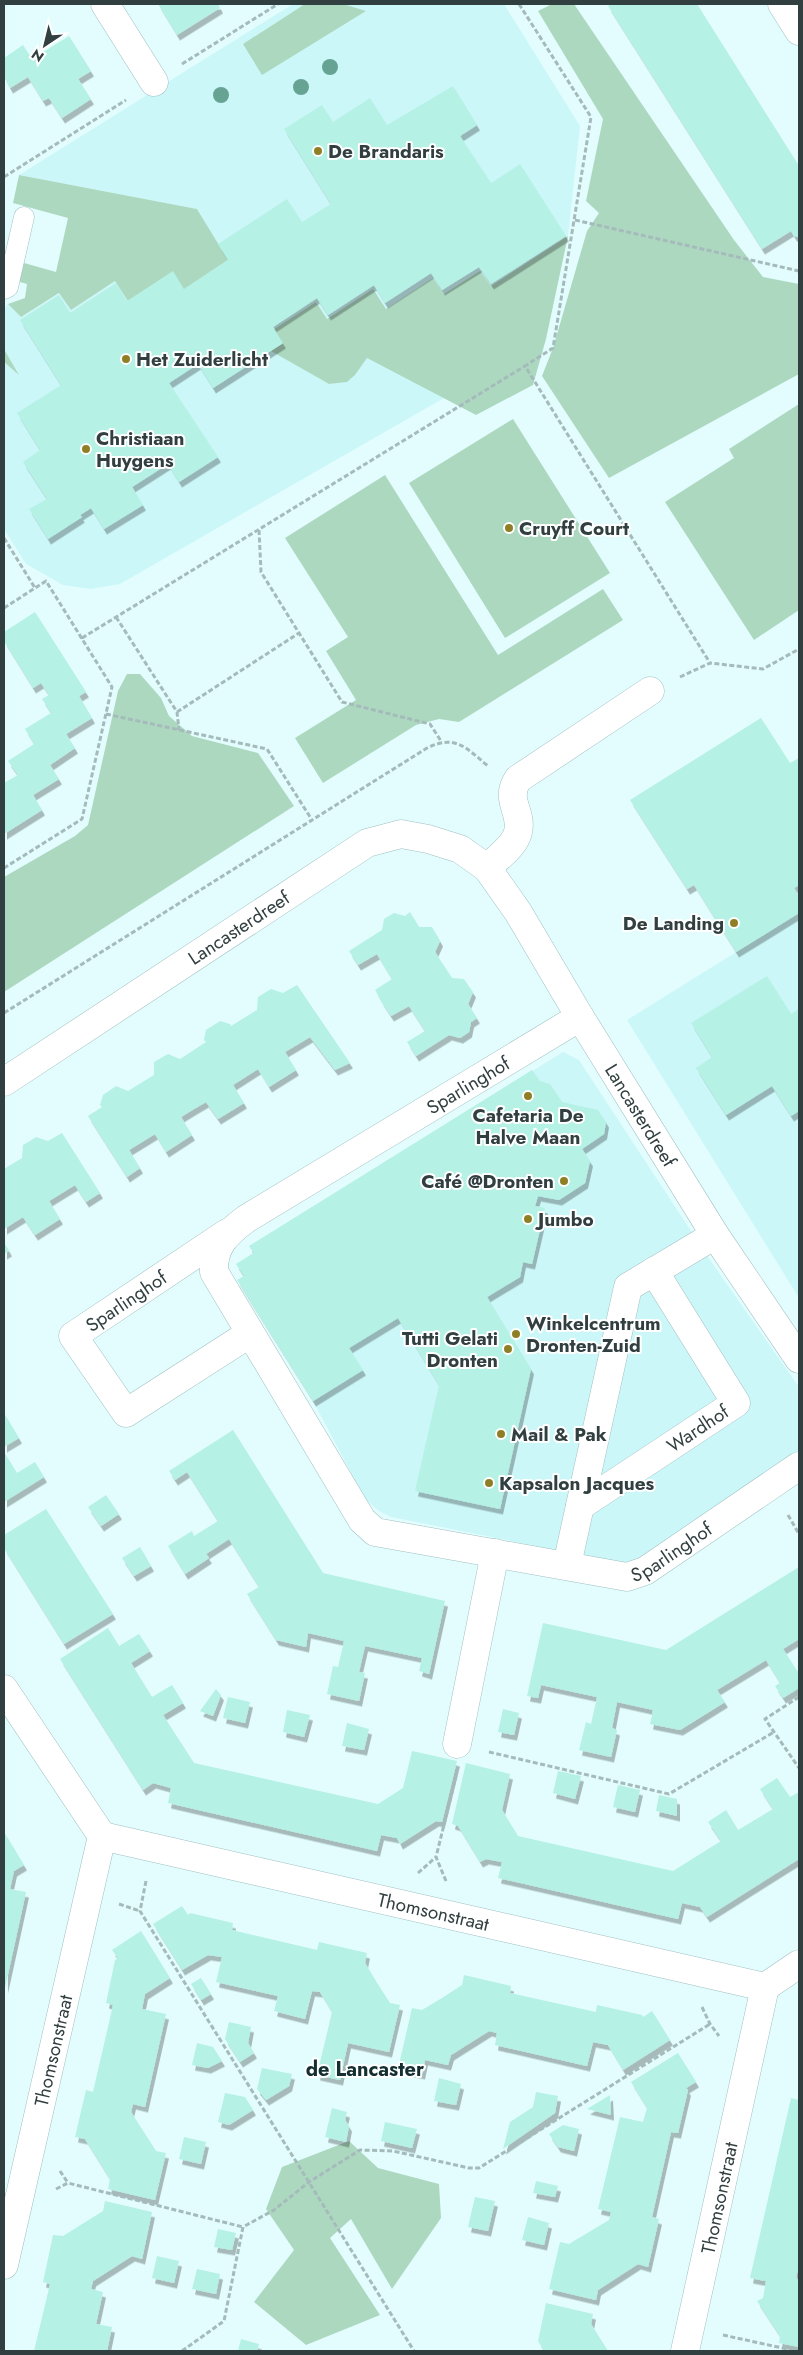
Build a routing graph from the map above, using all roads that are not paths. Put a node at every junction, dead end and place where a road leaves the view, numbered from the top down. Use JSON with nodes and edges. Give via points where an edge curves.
{"nodes":[{"id":1,"x":104,"y":4,"type":"edge"},
{"id":2,"x":782,"y":4,"type":"edge"},
{"id":3,"x":799,"y":31,"type":"edge"},
{"id":4,"x":154,"y":82,"type":"dead end"},
{"id":5,"x":24,"y":217,"type":"dead end"},
{"id":6,"x":4,"y":290,"type":"edge"},
{"id":7,"x":650,"y":691,"type":"road end"},
{"id":8,"x":487,"y":868,"type":"junction"},
{"id":9,"x":580,"y":1017,"type":"junction"},
{"id":10,"x":4,"y":1082,"type":"edge"},
{"id":11,"x":228,"y":1232,"type":"junction"},
{"id":12,"x":715,"y":1235,"type":"junction"},
{"id":13,"x":654,"y":1271,"type":"junction"},
{"id":14,"x":249,"y":1334,"type":"junction"},
{"id":15,"x":799,"y":1359,"type":"edge"},
{"id":16,"x":799,"y":1466,"type":"edge"},
{"id":17,"x":580,"y":1506,"type":"junction"},
{"id":18,"x":495,"y":1553,"type":"junction"},
{"id":19,"x":567,"y":1565,"type":"junction"},
{"id":20,"x":4,"y":1689,"type":"edge"},
{"id":21,"x":457,"y":1744,"type":"road end"},
{"id":22,"x":102,"y":1836,"type":"junction"},
{"id":23,"x":799,"y":1964,"type":"edge"},
{"id":24,"x":765,"y":1987,"type":"junction"},
{"id":25,"x":4,"y":2265,"type":"edge"},
{"id":26,"x":688,"y":2340,"type":"edge"}],
"edges":[{"from":1,"to":4,"type":"street"},
{"from":2,"to":3,"type":"street"},
{"from":5,"to":6,"type":"lane","via":[[8,287]]},
{"from":7,"to":8,"type":"street","via":[[518,779],[512,798],[518,832],[515,840]]},
{"from":8,"to":9,"type":"street","name":"Lancasterdreef","via":[[518,912]]},
{"from":8,"to":10,"type":"street","name":"Lancasterdreef","via":[[460,849],[428,839],[401,834],[367,843]]},
{"from":9,"to":11,"type":"street","name":"Sparlinghof"},
{"from":9,"to":12,"type":"street","name":"Lancasterdreef"},
{"from":11,"to":14,"type":"street","name":"Sparlinghof","via":[[218,1246],[214,1272]]},
{"from":11,"to":14,"type":"street","name":"Sparlinghof","via":[[73,1336],[126,1413]]},
{"from":12,"to":13,"type":"street"},
{"from":12,"to":15,"type":"street","name":"Lancasterdreef"},
{"from":13,"to":17,"type":"street","via":[[628,1287]]},
{"from":13,"to":17,"type":"street","name":"Wardhof","via":[[736,1402]]},
{"from":14,"to":18,"type":"street","name":"Sparlinghof","via":[[362,1520],[375,1532]]},
{"from":16,"to":19,"type":"street","name":"Sparlinghof","via":[[639,1574],[627,1577]]},
{"from":17,"to":19,"type":"street"},
{"from":18,"to":19,"type":"street","name":"Sparlinghof"},
{"from":18,"to":21,"type":"street"},
{"from":20,"to":22,"type":"street"},
{"from":22,"to":24,"type":"street","name":"Thomsonstraat"},
{"from":22,"to":25,"type":"street","name":"Thomsonstraat"},
{"from":23,"to":24,"type":"street"},
{"from":24,"to":26,"type":"street","name":"Thomsonstraat"}]}
